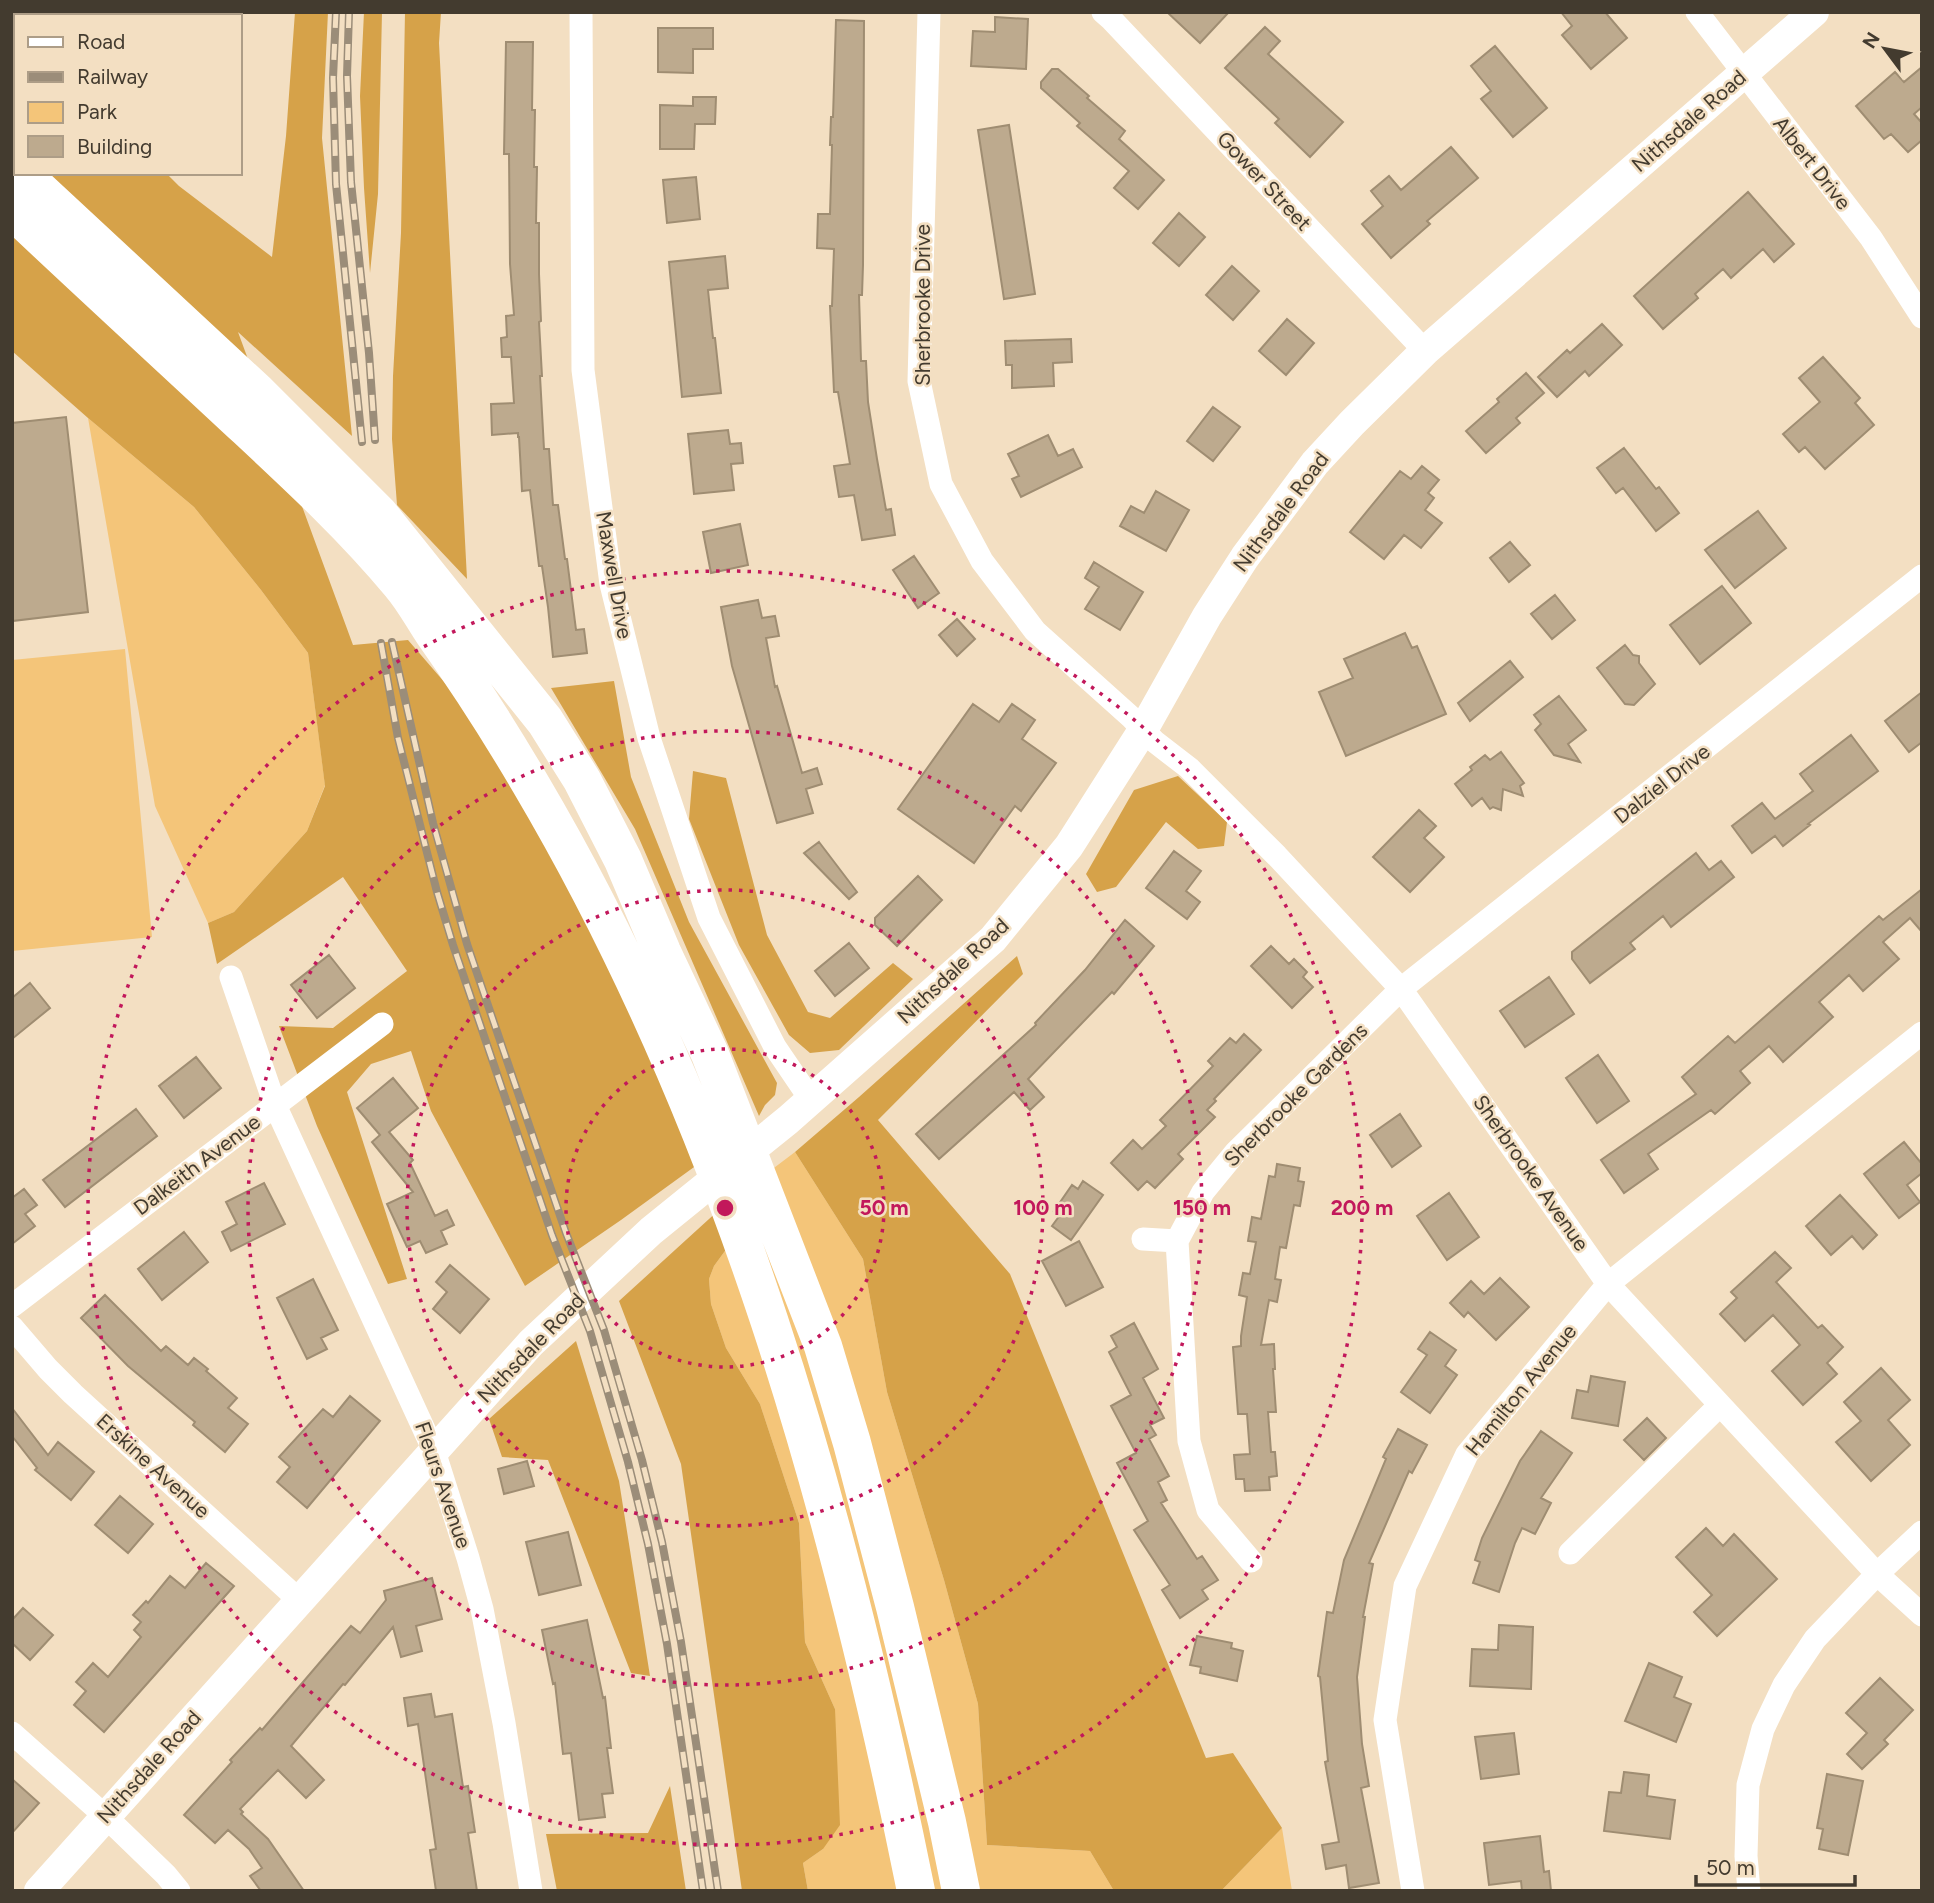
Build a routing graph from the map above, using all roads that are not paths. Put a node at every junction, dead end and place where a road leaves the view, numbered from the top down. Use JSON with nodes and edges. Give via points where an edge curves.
{"nodes":[{"id":1,"x":581,"y":12,"type":"edge"},
{"id":2,"x":929,"y":12,"type":"edge"},
{"id":3,"x":1103,"y":12,"type":"edge"},
{"id":4,"x":1698,"y":12,"type":"edge"},
{"id":5,"x":1814,"y":12,"type":"edge"},
{"id":6,"x":1743,"y":74,"type":"junction"},
{"id":7,"x":23,"y":175,"type":"edge"},
{"id":8,"x":30,"y":175,"type":"edge"},
{"id":9,"x":12,"y":210,"type":"edge"},
{"id":10,"x":62,"y":212,"type":"junction"},
{"id":11,"x":1922,"y":317,"type":"edge"},
{"id":12,"x":1425,"y":351,"type":"junction"},
{"id":13,"x":1922,"y":576,"type":"edge"},
{"id":14,"x":1143,"y":730,"type":"junction"},
{"id":15,"x":232,"y":977,"type":"dead end"},
{"id":16,"x":1401,"y":989,"type":"junction"},
{"id":17,"x":382,"y":1024,"type":"dead end"},
{"id":18,"x":1922,"y":1033,"type":"edge"},
{"id":19,"x":811,"y":1100,"type":"junction"},
{"id":20,"x":275,"y":1105,"type":"junction"},
{"id":21,"x":1143,"y":1238,"type":"dead end"},
{"id":22,"x":1177,"y":1241,"type":"junction"},
{"id":23,"x":1608,"y":1284,"type":"junction"},
{"id":24,"x":12,"y":1306,"type":"edge"},
{"id":25,"x":12,"y":1327,"type":"edge"},
{"id":26,"x":1720,"y":1405,"type":"junction"},
{"id":27,"x":434,"y":1451,"type":"junction"},
{"id":28,"x":831,"y":1522,"type":"junction"},
{"id":29,"x":1922,"y":1532,"type":"edge"},
{"id":30,"x":1570,"y":1553,"type":"dead end"},
{"id":31,"x":1251,"y":1561,"type":"dead end"},
{"id":32,"x":1877,"y":1574,"type":"junction"},
{"id":33,"x":299,"y":1600,"type":"junction"},
{"id":34,"x":1922,"y":1615,"type":"edge"},
{"id":35,"x":12,"y":1733,"type":"edge"},
{"id":36,"x":104,"y":1816,"type":"junction"},
{"id":37,"x":39,"y":1891,"type":"edge"},
{"id":38,"x":179,"y":1891,"type":"edge"},
{"id":39,"x":531,"y":1891,"type":"edge"},
{"id":40,"x":900,"y":1891,"type":"edge"},
{"id":41,"x":916,"y":1891,"type":"edge"},
{"id":42,"x":961,"y":1891,"type":"edge"},
{"id":43,"x":1413,"y":1891,"type":"edge"},
{"id":44,"x":1749,"y":1891,"type":"edge"}],
"edges":[{"from":1,"to":19,"type":"street","name":"Maxwell Drive","via":[[583,370],[611,584],[649,737],[709,918],[775,1047]]},
{"from":2,"to":14,"type":"street","name":"Sherbrooke Drive","via":[[919,381],[942,484],[982,561],[1035,631]]},
{"from":3,"to":12,"type":"street","name":"Gower Street"},
{"from":4,"to":6,"type":"street","name":"Albert Drive"},
{"from":5,"to":6,"type":"street","name":"Nithsdale Road"},
{"from":6,"to":11,"type":"street","name":"Albert Drive","via":[[1871,238]]},
{"from":6,"to":12,"type":"street","name":"Nithsdale Road"},
{"from":7,"to":10,"type":"highway"},
{"from":8,"to":10,"type":"highway"},
{"from":9,"to":28,"type":"highway","via":[[354,532],[404,588],[496,727],[576,864],[700,1129],[750,1261]]},
{"from":10,"to":42,"type":"highway","via":[[257,392],[400,538],[545,721],[582,780],[710,1054],[823,1346],[892,1595]]},
{"from":12,"to":14,"type":"street","name":"Nithsdale Road","via":[[1315,463],[1274,516],[1208,616]]},
{"from":13,"to":16,"type":"street","name":"Dalziel Drive"},
{"from":14,"to":16,"type":"street","name":"Sherbrooke Avenue","via":[[1189,768]]},
{"from":14,"to":19,"type":"street","name":"Nithsdale Road","via":[[1069,846],[993,939]]},
{"from":15,"to":20,"type":"street","name":"Fleurs Avenue"},
{"from":16,"to":22,"type":"street","name":"Sherbrooke Gardens","via":[[1235,1153],[1203,1192]]},
{"from":16,"to":23,"type":"street","name":"Sherbrooke Avenue"},
{"from":17,"to":20,"type":"street","name":"Dalkeith Avenue"},
{"from":18,"to":23,"type":"street","name":"Hamilton Avenue"},
{"from":19,"to":27,"type":"street","name":"Nithsdale Road","via":[[651,1231],[550,1324]]},
{"from":20,"to":24,"type":"street","name":"Dalkeith Avenue"},
{"from":20,"to":27,"type":"street","name":"Fleurs Avenue"},
{"from":21,"to":22,"type":"street"},
{"from":22,"to":31,"type":"street","via":[[1189,1441],[1208,1510]]},
{"from":23,"to":26,"type":"street","name":"Sherbrooke Avenue"},
{"from":23,"to":43,"type":"street","name":"Hamilton Avenue","via":[[1467,1454],[1405,1586],[1385,1720]]},
{"from":25,"to":33,"type":"street","name":"Erskine Avenue","via":[[73,1394]]},
{"from":26,"to":30,"type":"street"},
{"from":26,"to":32,"type":"street","name":"Sherbrooke Avenue"},
{"from":27,"to":33,"type":"street","name":"Nithsdale Road"},
{"from":27,"to":39,"type":"street","name":"Fleurs Avenue","via":[[482,1609]]},
{"from":28,"to":40,"type":"highway"},
{"from":28,"to":41,"type":"highway"},
{"from":29,"to":32,"type":"street"},
{"from":32,"to":34,"type":"street","name":"Sherbrooke Avenue"},
{"from":32,"to":44,"type":"street","via":[[1815,1639],[1784,1685],[1763,1729],[1748,1785]]},
{"from":33,"to":36,"type":"street","name":"Nithsdale Road"},
{"from":35,"to":36,"type":"street"},
{"from":36,"to":37,"type":"street","name":"Nithsdale Road"},
{"from":36,"to":38,"type":"street"}]}
